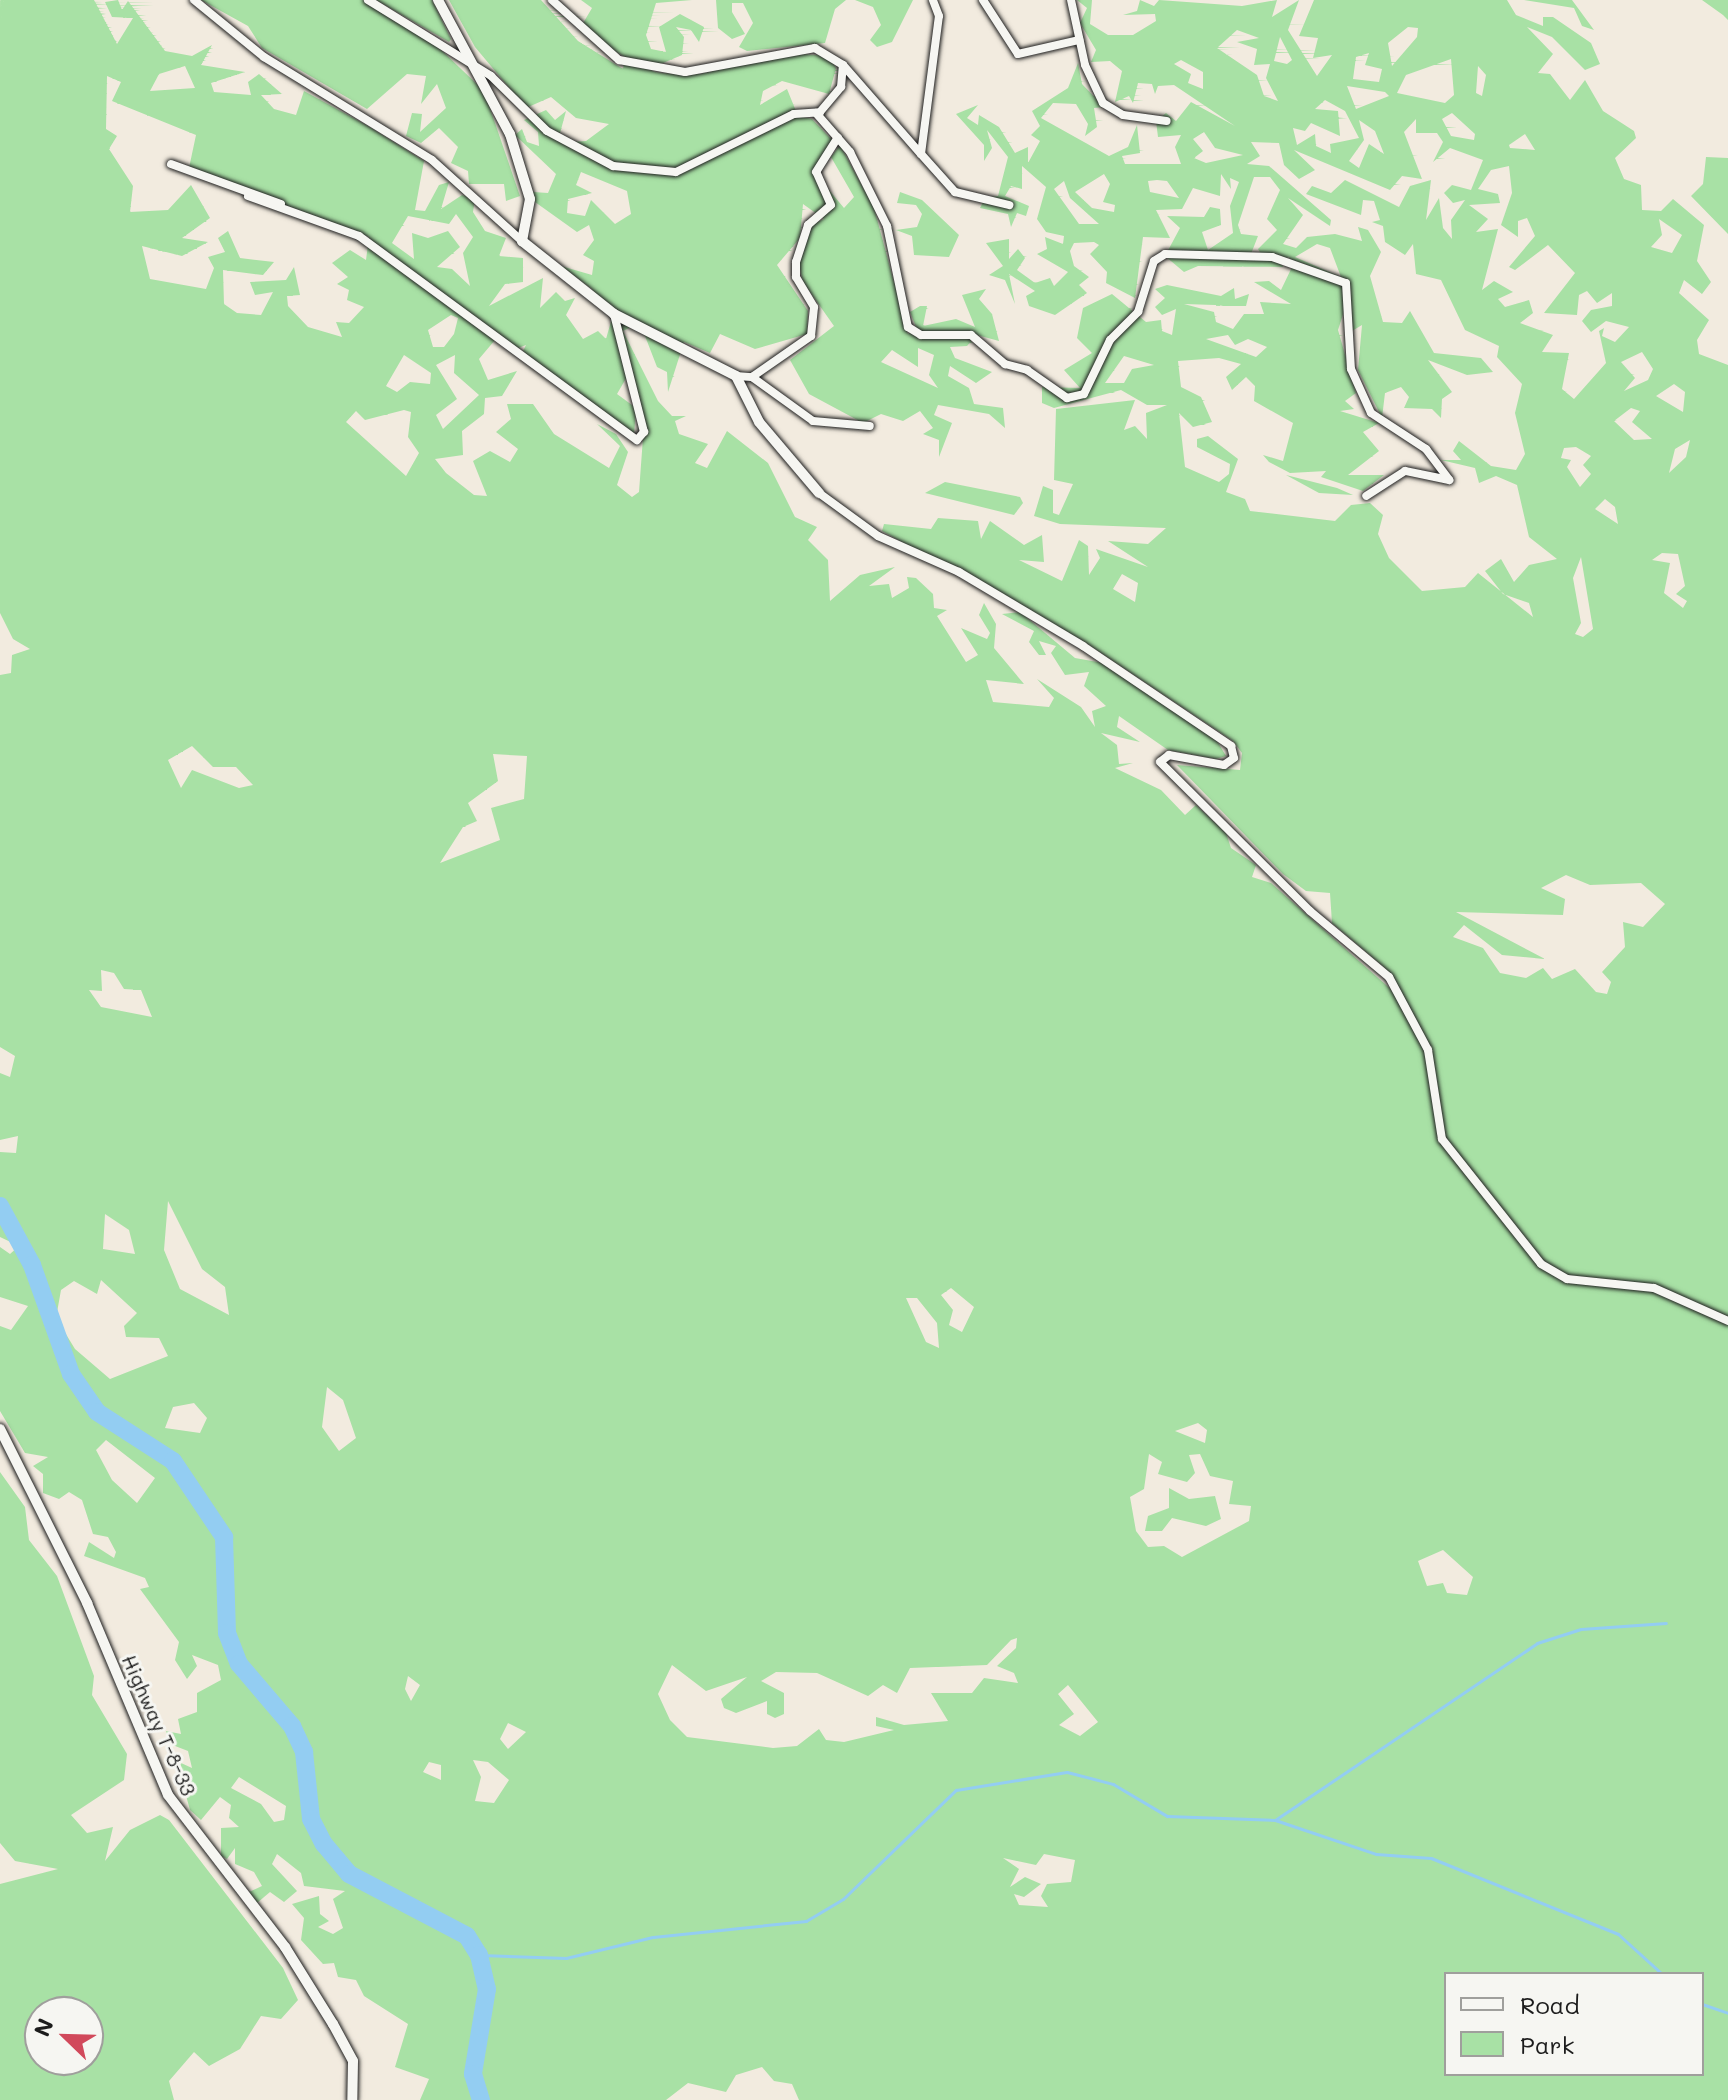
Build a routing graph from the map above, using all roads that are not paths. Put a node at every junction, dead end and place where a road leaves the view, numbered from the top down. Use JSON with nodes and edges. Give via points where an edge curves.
{"nodes":[{"id":1,"x":194,"y":0,"type":"edge"},
{"id":2,"x":368,"y":0,"type":"edge"},
{"id":3,"x":438,"y":0,"type":"edge"},
{"id":4,"x":552,"y":0,"type":"edge"},
{"id":5,"x":933,"y":0,"type":"edge"},
{"id":6,"x":983,"y":0,"type":"edge"},
{"id":7,"x":1071,"y":0,"type":"edge"},
{"id":8,"x":1079,"y":40,"type":"junction"},
{"id":9,"x":843,"y":65,"type":"junction"},
{"id":10,"x":478,"y":69,"type":"junction"},
{"id":11,"x":816,"y":113,"type":"junction"},
{"id":12,"x":1167,"y":121,"type":"dead end"},
{"id":13,"x":838,"y":137,"type":"junction"},
{"id":14,"x":921,"y":154,"type":"junction"},
{"id":15,"x":171,"y":164,"type":"dead end"},
{"id":16,"x":248,"y":196,"type":"dead end"},
{"id":17,"x":1009,"y":205,"type":"dead end"},
{"id":18,"x":289,"y":208,"type":"junction"},
{"id":19,"x":522,"y":241,"type":"junction"},
{"id":20,"x":614,"y":314,"type":"junction"},
{"id":21,"x":736,"y":376,"type":"junction"},
{"id":22,"x":752,"y":377,"type":"junction"},
{"id":23,"x":870,"y":426,"type":"dead end"},
{"id":24,"x":819,"y":493,"type":"joint"},
{"id":25,"x":1366,"y":496,"type":"dead end"},
{"id":26,"x":1728,"y":1321,"type":"edge"},
{"id":27,"x":0,"y":1429,"type":"edge"},
{"id":28,"x":352,"y":2100,"type":"edge"}],
"edges":[{"from":1,"to":19,"type":"street","via":[[264,57],[432,160]]},
{"from":2,"to":10,"type":"street"},
{"from":3,"to":10,"type":"street"},
{"from":4,"to":9,"type":"street","via":[[601,50],[657,70],[685,72],[815,48]]},
{"from":5,"to":14,"type":"street","via":[[939,16]]},
{"from":6,"to":8,"type":"street","via":[[1018,54]]},
{"from":7,"to":8,"type":"street"},
{"from":8,"to":12,"type":"street","via":[[1103,103],[1123,115]]},
{"from":9,"to":11,"type":"street","via":[[841,87]]},
{"from":9,"to":14,"type":"street"},
{"from":10,"to":11,"type":"street","via":[[547,131],[597,160],[630,169],[676,172],[794,114]]},
{"from":10,"to":19,"type":"street","via":[[526,183]]},
{"from":11,"to":13,"type":"street"},
{"from":13,"to":22,"type":"street","via":[[816,170],[831,205],[808,225],[796,262],[796,277],[814,307],[811,336]]},
{"from":13,"to":25,"type":"street","via":[[887,226],[908,327],[921,335],[971,335],[1005,364],[1027,370],[1067,398],[1084,394],[1110,340],[1138,312],[1154,261],[1165,254],[1272,257],[1346,283],[1351,369],[1371,413],[1426,449],[1449,480],[1405,471]]},
{"from":14,"to":17,"type":"street","via":[[955,192]]},
{"from":15,"to":18,"type":"street"},
{"from":16,"to":18,"type":"street"},
{"from":18,"to":20,"type":"street","via":[[379,249],[588,411],[637,440],[644,432]]},
{"from":19,"to":20,"type":"street"},
{"from":20,"to":21,"type":"street"},
{"from":21,"to":22,"type":"street"},
{"from":21,"to":24,"type":"street","via":[[759,422]]},
{"from":22,"to":23,"type":"street","via":[[813,421]]},
{"from":24,"to":26,"type":"street","via":[[878,536],[959,572],[1083,646],[1231,746],[1234,758],[1224,765],[1169,755],[1160,762],[1310,911],[1389,977],[1428,1050],[1442,1139],[1541,1264],[1567,1279],[1654,1288]]},
{"from":27,"to":28,"type":"street","name":"Highway T-8-33","via":[[87,1603],[168,1795],[285,1947],[333,2024],[353,2061]]}]}
